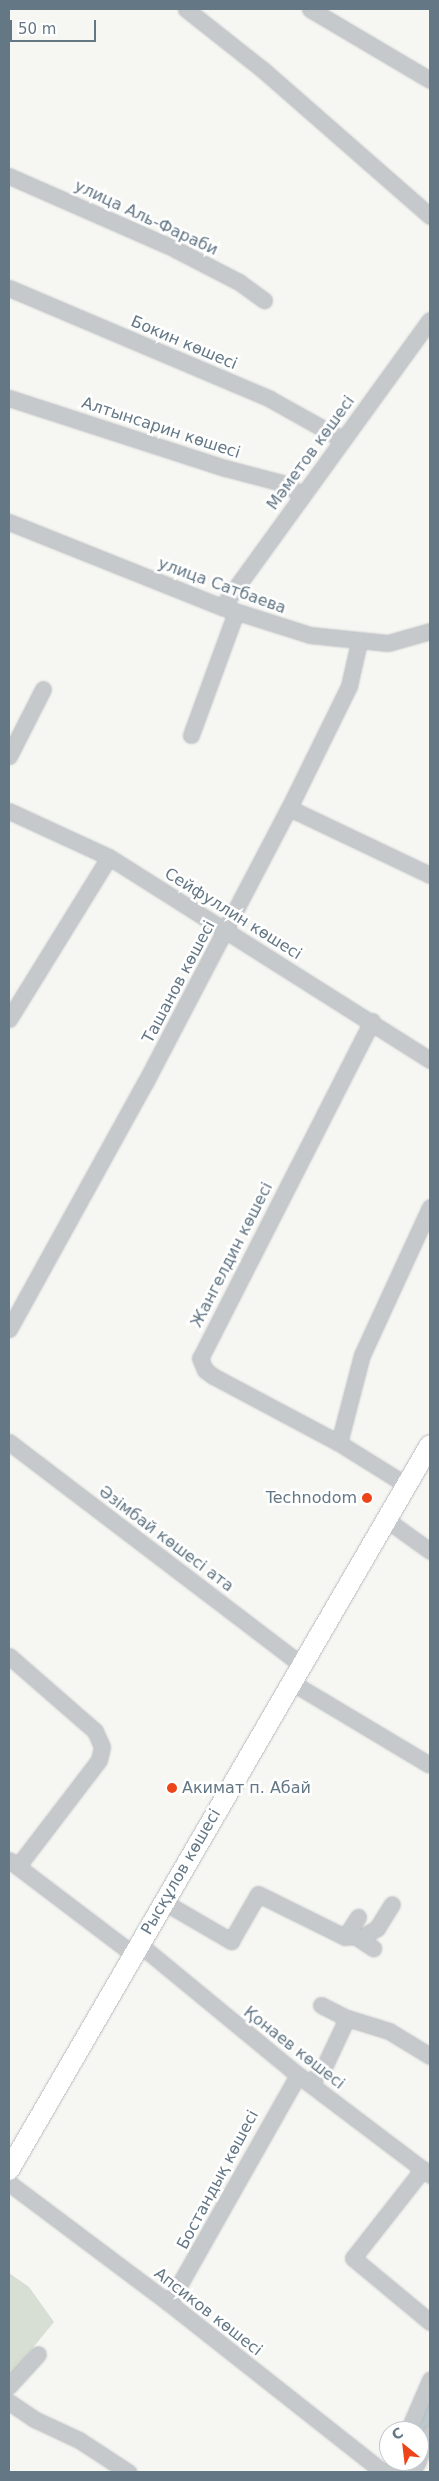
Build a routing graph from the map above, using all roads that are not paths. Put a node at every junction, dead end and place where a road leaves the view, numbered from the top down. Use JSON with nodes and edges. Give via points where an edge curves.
{"nodes":[{"id":1,"x":186,"y":9,"type":"edge"},
{"id":2,"x":310,"y":9,"type":"edge"},
{"id":3,"x":430,"y":80,"type":"edge"},
{"id":4,"x":9,"y":176,"type":"edge"},
{"id":5,"x":430,"y":216,"type":"edge"},
{"id":6,"x":9,"y":288,"type":"edge"},
{"id":7,"x":264,"y":300,"type":"dead end"},
{"id":8,"x":430,"y":320,"type":"edge"},
{"id":9,"x":9,"y":398,"type":"edge"},
{"id":10,"x":342,"y":439,"type":"junction"},
{"id":11,"x":301,"y":495,"type":"junction"},
{"id":12,"x":9,"y":522,"type":"edge"},
{"id":13,"x":222,"y":607,"type":"junction"},
{"id":14,"x":236,"y":612,"type":"junction"},
{"id":15,"x":430,"y":631,"type":"edge"},
{"id":16,"x":359,"y":642,"type":"junction"},
{"id":17,"x":43,"y":689,"type":"dead end"},
{"id":18,"x":191,"y":735,"type":"dead end"},
{"id":19,"x":9,"y":756,"type":"edge"},
{"id":20,"x":289,"y":808,"type":"junction"},
{"id":21,"x":9,"y":811,"type":"edge"},
{"id":22,"x":109,"y":856,"type":"junction"},
{"id":23,"x":430,"y":875,"type":"edge"},
{"id":24,"x":226,"y":930,"type":"junction"},
{"id":25,"x":9,"y":1019,"type":"edge"},
{"id":26,"x":372,"y":1021,"type":"junction"},
{"id":27,"x":430,"y":1060,"type":"edge"},
{"id":28,"x":430,"y":1208,"type":"edge"},
{"id":29,"x":9,"y":1329,"type":"edge"},
{"id":30,"x":9,"y":1442,"type":"edge"},
{"id":31,"x":339,"y":1443,"type":"junction"},
{"id":32,"x":430,"y":1445,"type":"edge"},
{"id":33,"x":408,"y":1486,"type":"junction"},
{"id":34,"x":387,"y":1520,"type":"junction"},
{"id":35,"x":430,"y":1551,"type":"edge"},
{"id":36,"x":9,"y":1656,"type":"edge"},
{"id":37,"x":302,"y":1665,"type":"junction"},
{"id":38,"x":292,"y":1682,"type":"junction"},
{"id":39,"x":428,"y":1764,"type":"dead end"},
{"id":40,"x":13,"y":1863,"type":"edge"},
{"id":41,"x":164,"y":1902,"type":"junction"},
{"id":42,"x":392,"y":1904,"type":"dead end"},
{"id":43,"x":358,"y":1917,"type":"dead end"},
{"id":44,"x":352,"y":1938,"type":"junction"},
{"id":45,"x":373,"y":1948,"type":"dead end"},
{"id":46,"x":136,"y":1949,"type":"junction"},
{"id":47,"x":321,"y":2005,"type":"dead end"},
{"id":48,"x":347,"y":2018,"type":"junction"},
{"id":49,"x":430,"y":2056,"type":"edge"},
{"id":50,"x":298,"y":2075,"type":"junction"},
{"id":51,"x":310,"y":2084,"type":"junction"},
{"id":52,"x":9,"y":2170,"type":"edge"},
{"id":53,"x":426,"y":2172,"type":"edge"},
{"id":54,"x":9,"y":2183,"type":"edge"},
{"id":55,"x":169,"y":2302,"type":"junction"},
{"id":56,"x":430,"y":2322,"type":"edge"},
{"id":57,"x":38,"y":2354,"type":"dead end"},
{"id":58,"x":430,"y":2380,"type":"edge"},
{"id":59,"x":9,"y":2386,"type":"edge"},
{"id":60,"x":9,"y":2402,"type":"edge"},
{"id":61,"x":412,"y":2421,"type":"edge"},
{"id":62,"x":128,"y":2472,"type":"edge"},
{"id":63,"x":383,"y":2472,"type":"edge"}],
"edges":[{"from":1,"to":5,"type":"street","via":[[262,69]]},
{"from":2,"to":3,"type":"street"},
{"from":4,"to":7,"type":"street","name":"улица Аль-Фараби","via":[[175,249],[238,282]]},
{"from":6,"to":10,"type":"street","name":"Бокин көшесі","via":[[270,399]]},
{"from":8,"to":10,"type":"street","name":"Мәметов көшесі"},
{"from":9,"to":11,"type":"street","name":"Алтынсарин көшесі","via":[[209,463],[286,484]]},
{"from":10,"to":11,"type":"street","name":"Мәметов көшесі"},
{"from":11,"to":13,"type":"street","name":"Мәметов көшесі"},
{"from":12,"to":13,"type":"street","name":"улица Сатбаева"},
{"from":13,"to":14,"type":"street","name":"улица Сатбаева"},
{"from":14,"to":16,"type":"street","name":"улица Сатбаева","via":[[310,635]]},
{"from":14,"to":18,"type":"street"},
{"from":15,"to":16,"type":"street","name":"улица Сатбаева","via":[[396,642]]},
{"from":16,"to":20,"type":"street","name":"Ташанов көшесі","via":[[349,686]]},
{"from":17,"to":19,"type":"street"},
{"from":20,"to":23,"type":"street"},
{"from":20,"to":24,"type":"street","name":"Ташанов көшесі"},
{"from":21,"to":22,"type":"street","name":"Сейфуллин көшесі"},
{"from":22,"to":24,"type":"street","name":"Сейфуллин көшесі"},
{"from":22,"to":25,"type":"street"},
{"from":24,"to":26,"type":"street","name":"Сейфуллин көшесі"},
{"from":24,"to":29,"type":"street","name":"Ташанов көшесі"},
{"from":26,"to":27,"type":"street","name":"Сейфуллин көшесі"},
{"from":26,"to":31,"type":"street","name":"Жангелдин көшесі","via":[[200,1358],[205,1370],[213,1376]]},
{"from":28,"to":31,"type":"street","via":[[362,1355]]},
{"from":30,"to":37,"type":"street","name":"Әзімбай көшесі ата"},
{"from":31,"to":33,"type":"street","name":"Жангелдин көшесі"},
{"from":32,"to":33,"type":"main road","name":"Рысқұлов көшесі"},
{"from":33,"to":34,"type":"main road","name":"Рысқұлов көшесі"},
{"from":34,"to":35,"type":"street"},
{"from":34,"to":37,"type":"main road","name":"Рысқұлов көшесі"},
{"from":36,"to":40,"type":"street","via":[[95,1731],[102,1747],[99,1760]]},
{"from":37,"to":38,"type":"main road","name":"Рысқұлов көшесі"},
{"from":38,"to":39,"type":"street"},
{"from":38,"to":41,"type":"main road","name":"Рысқұлов көшесі"},
{"from":40,"to":46,"type":"street","name":"Қонаев көшесі"},
{"from":41,"to":44,"type":"street","via":[[231,1941],[258,1894]]},
{"from":41,"to":46,"type":"main road","name":"Рысқұлов көшесі"},
{"from":42,"to":44,"type":"street","via":[[377,1928]]},
{"from":43,"to":44,"type":"street"},
{"from":44,"to":45,"type":"street"},
{"from":46,"to":50,"type":"street","name":"Қонаев көшесі"},
{"from":46,"to":52,"type":"main road","name":"Рысқұлов көшесі"},
{"from":47,"to":48,"type":"street"},
{"from":48,"to":49,"type":"street","via":[[389,2031]]},
{"from":48,"to":51,"type":"street","via":[[325,2065]]},
{"from":50,"to":51,"type":"street","name":"Қонаев көшесі"},
{"from":50,"to":55,"type":"street","name":"Бостандық көшесі"},
{"from":51,"to":53,"type":"street","name":"Қонаев көшесі"},
{"from":53,"to":56,"type":"street","via":[[353,2258]]},
{"from":54,"to":55,"type":"street","name":"Апсиков көшесі"},
{"from":55,"to":63,"type":"street","name":"Апсиков көшесі"},
{"from":57,"to":59,"type":"street"},
{"from":58,"to":61,"type":"street"},
{"from":60,"to":62,"type":"street","via":[[34,2419],[80,2440]]}]}
